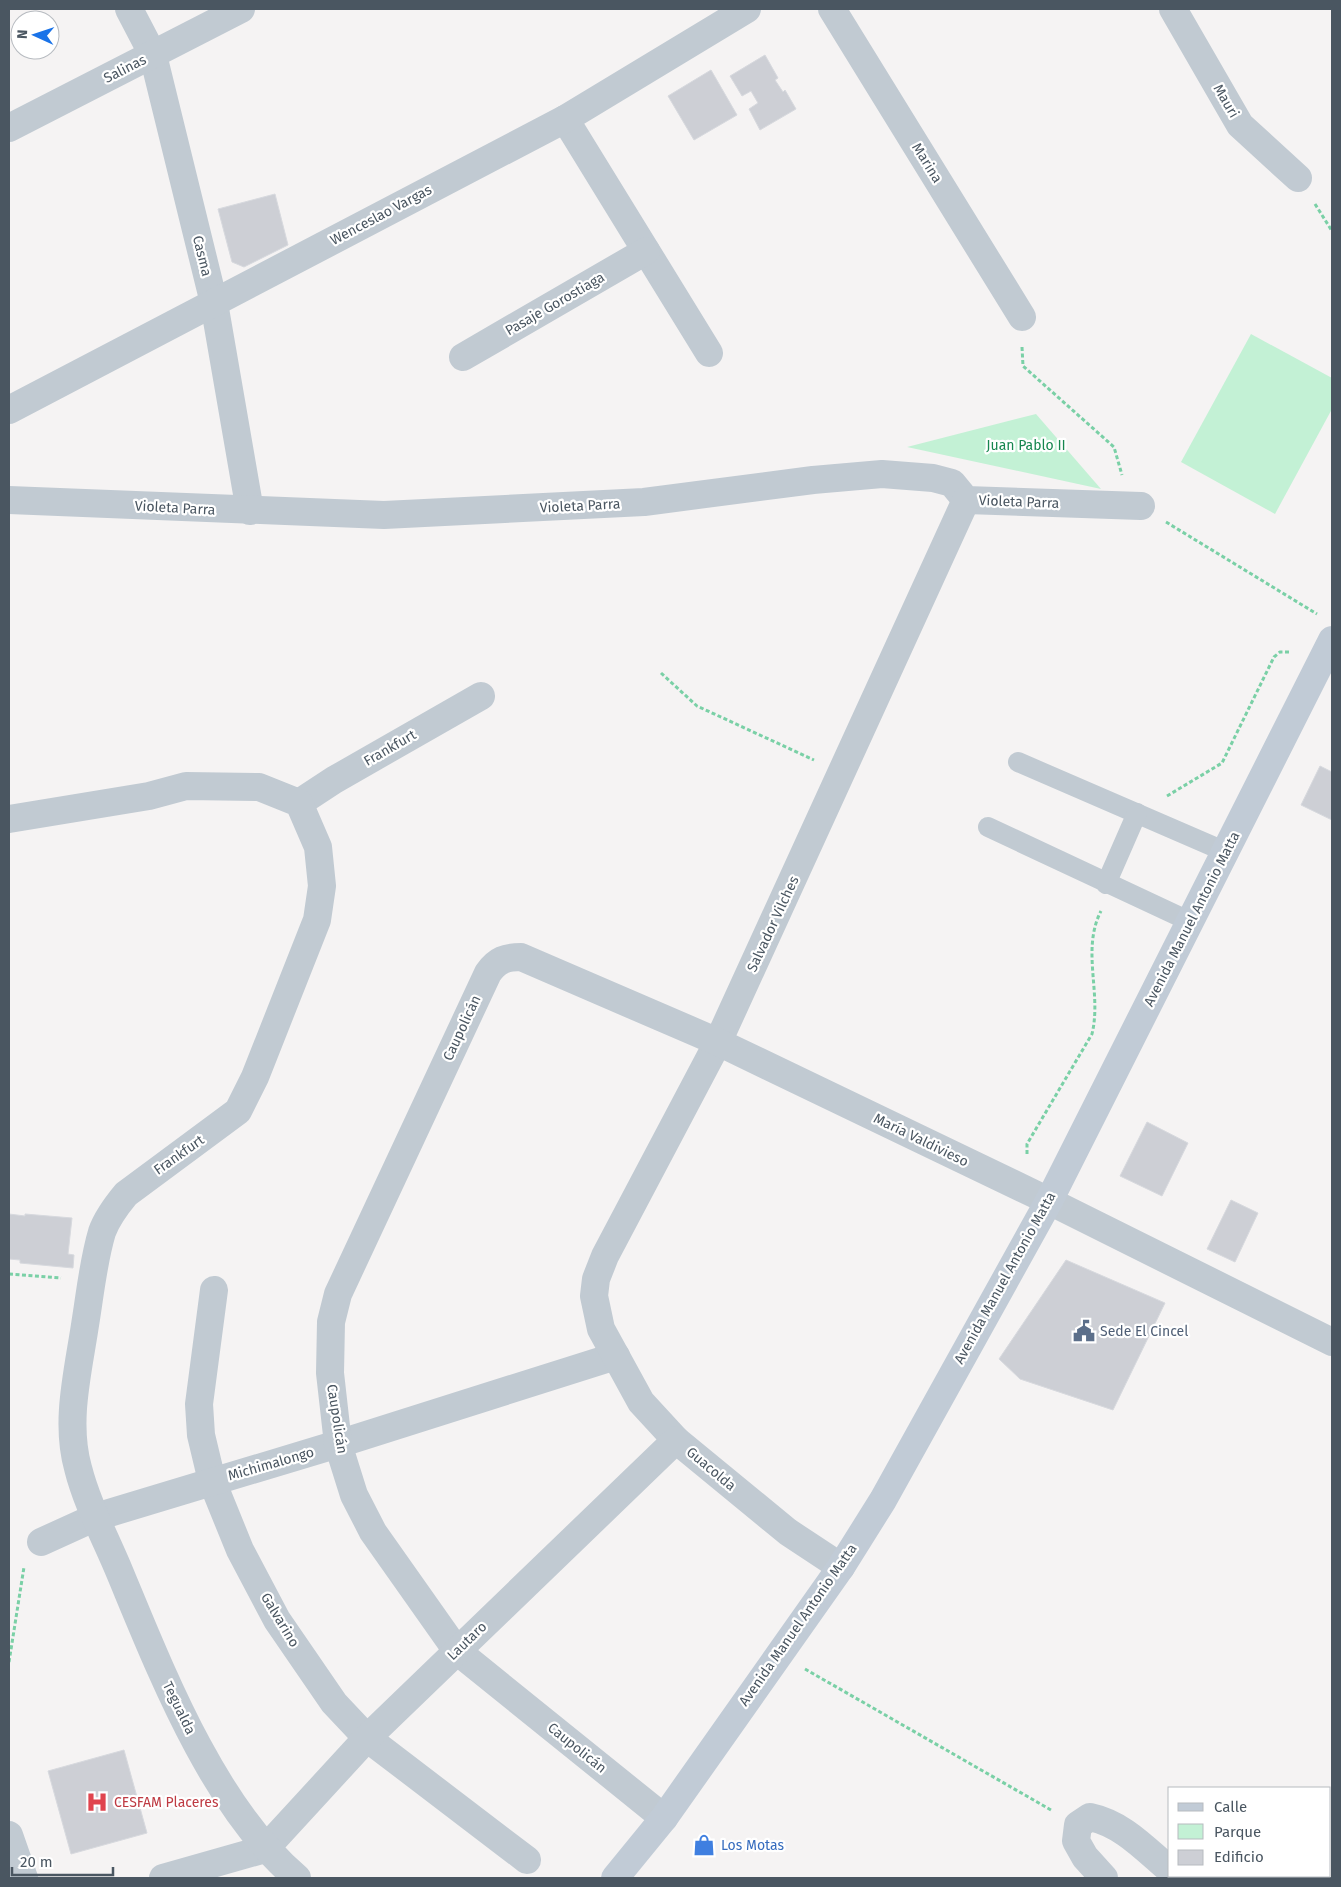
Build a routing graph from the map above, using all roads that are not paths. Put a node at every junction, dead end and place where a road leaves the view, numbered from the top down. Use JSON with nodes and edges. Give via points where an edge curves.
{"nodes":[{"id":1,"x":129,"y":9,"type":"edge"},
{"id":2,"x":241,"y":9,"type":"edge"},
{"id":3,"x":747,"y":9,"type":"edge"},
{"id":4,"x":832,"y":9,"type":"edge"},
{"id":5,"x":1173,"y":9,"type":"edge"},
{"id":6,"x":153,"y":55,"type":"junction"},
{"id":7,"x":565,"y":119,"type":"junction"},
{"id":8,"x":9,"y":128,"type":"edge"},
{"id":9,"x":1298,"y":178,"type":"dead end"},
{"id":10,"x":646,"y":251,"type":"junction"},
{"id":11,"x":214,"y":303,"type":"junction"},
{"id":12,"x":1022,"y":317,"type":"road end"},
{"id":13,"x":709,"y":353,"type":"dead end"},
{"id":14,"x":463,"y":357,"type":"dead end"},
{"id":15,"x":9,"y":410,"type":"edge"},
{"id":16,"x":9,"y":500,"type":"edge"},
{"id":17,"x":966,"y":500,"type":"junction"},
{"id":18,"x":1141,"y":506,"type":"road end"},
{"id":19,"x":250,"y":512,"type":"junction"},
{"id":20,"x":1328,"y":629,"type":"edge"},
{"id":21,"x":481,"y":696,"type":"dead end"},
{"id":22,"x":1018,"y":762,"type":"dead end"},
{"id":23,"x":299,"y":803,"type":"junction"},
{"id":24,"x":1137,"y":813,"type":"junction"},
{"id":25,"x":9,"y":819,"type":"edge"},
{"id":26,"x":988,"y":828,"type":"dead end"},
{"id":27,"x":1226,"y":852,"type":"junction"},
{"id":28,"x":1106,"y":884,"type":"junction"},
{"id":29,"x":1191,"y":922,"type":"junction"},
{"id":30,"x":502,"y":959,"type":"joint"},
{"id":31,"x":718,"y":1042,"type":"junction"},
{"id":32,"x":1049,"y":1201,"type":"junction"},
{"id":33,"x":214,"y":1290,"type":"dead end"},
{"id":34,"x":1332,"y":1341,"type":"edge"},
{"id":35,"x":613,"y":1350,"type":"junction"},
{"id":36,"x":676,"y":1440,"type":"junction"},
{"id":37,"x":338,"y":1444,"type":"junction"},
{"id":38,"x":212,"y":1481,"type":"junction"},
{"id":39,"x":96,"y":1517,"type":"junction"},
{"id":40,"x":33,"y":1551,"type":"road end"},
{"id":41,"x":841,"y":1567,"type":"junction"},
{"id":42,"x":457,"y":1650,"type":"junction"},
{"id":43,"x":367,"y":1738,"type":"junction"},
{"id":44,"x":664,"y":1818,"type":"junction"},
{"id":45,"x":9,"y":1835,"type":"edge"},
{"id":46,"x":264,"y":1848,"type":"junction"},
{"id":47,"x":527,"y":1860,"type":"dead end"},
{"id":48,"x":1168,"y":1868,"type":"edge"},
{"id":49,"x":24,"y":1878,"type":"edge"},
{"id":50,"x":163,"y":1878,"type":"edge"},
{"id":51,"x":297,"y":1878,"type":"edge"},
{"id":52,"x":615,"y":1878,"type":"edge"},
{"id":53,"x":1104,"y":1878,"type":"edge"}],
"edges":[{"from":1,"to":6,"type":"street","name":"Casma"},
{"from":2,"to":6,"type":"street","name":"Salinas"},
{"from":3,"to":7,"type":"street","name":"Wenceslao Vargas"},
{"from":4,"to":12,"type":"street","name":"Marina"},
{"from":5,"to":9,"type":"street","name":"Mauri","via":[[1240,125]]},
{"from":6,"to":8,"type":"street","name":"Salinas"},
{"from":6,"to":11,"type":"street","name":"Casma"},
{"from":7,"to":10,"type":"street"},
{"from":7,"to":11,"type":"street","name":"Wenceslao Vargas"},
{"from":10,"to":13,"type":"street"},
{"from":10,"to":14,"type":"street","name":"Pasaje Gorostiaga"},
{"from":11,"to":15,"type":"street","name":"Wenceslao Vargas"},
{"from":11,"to":19,"type":"street","name":"Casma"},
{"from":16,"to":19,"type":"street","name":"Violeta Parra"},
{"from":17,"to":18,"type":"street","name":"Violeta Parra"},
{"from":17,"to":19,"type":"street","name":"Violeta Parra","via":[[952,483],[934,478],[882,474],[644,502],[519,510],[384,515]]},
{"from":17,"to":31,"type":"street","name":"Salvador Vilches"},
{"from":20,"to":27,"type":"main road","name":"Avenida Manuel Antonio Matta"},
{"from":21,"to":23,"type":"street","name":"Frankfurt"},
{"from":22,"to":24,"type":"lane"},
{"from":23,"to":25,"type":"street","via":[[259,787],[186,786],[149,796]]},
{"from":23,"to":39,"type":"street","name":"Frankfurt","via":[[318,848],[322,886],[317,920],[255,1077],[238,1111],[142,1181],[114,1209],[102,1231],[92,1280],[72,1430],[78,1468]]},
{"from":24,"to":27,"type":"lane"},
{"from":24,"to":28,"type":"lane"},
{"from":26,"to":28,"type":"lane"},
{"from":27,"to":29,"type":"main road","name":"Avenida Manuel Antonio Matta"},
{"from":28,"to":29,"type":"lane"},
{"from":29,"to":32,"type":"main road","name":"Avenida Manuel Antonio Matta"},
{"from":30,"to":31,"type":"street","name":"María Valdivieso","via":[[521,958]]},
{"from":30,"to":37,"type":"street","name":"Caupolicán","via":[[488,973],[338,1294],[331,1322],[330,1373]]},
{"from":31,"to":32,"type":"street","name":"María Valdivieso"},
{"from":31,"to":35,"type":"street","name":"Salvador Vilches","via":[[605,1256],[596,1279],[597,1313],[601,1329]]},
{"from":32,"to":34,"type":"street","name":"María Valdivieso"},
{"from":32,"to":41,"type":"main road","name":"Avenida Manuel Antonio Matta","via":[[883,1500]]},
{"from":33,"to":38,"type":"street","name":"Galvarino","via":[[200,1404],[201,1435]]},
{"from":35,"to":36,"type":"street","name":"Guacolda","via":[[641,1402]]},
{"from":35,"to":37,"type":"street","name":"Michimalongo"},
{"from":36,"to":41,"type":"street","name":"Guacolda","via":[[788,1532]]},
{"from":36,"to":42,"type":"street","name":"Lautaro"},
{"from":37,"to":38,"type":"street","name":"Michimalongo"},
{"from":37,"to":42,"type":"street","name":"Caupolicán","via":[[354,1495],[373,1532]]},
{"from":38,"to":39,"type":"street","name":"Michimalongo"},
{"from":38,"to":43,"type":"street","name":"Galvarino","via":[[240,1550],[277,1620],[334,1703]]},
{"from":39,"to":40,"type":"street","name":"Michimalongo"},
{"from":39,"to":46,"type":"street","name":"Tegualda","via":[[156,1662],[195,1740],[238,1812]]},
{"from":41,"to":44,"type":"main road","name":"Avenida Manuel Antonio Matta"},
{"from":42,"to":43,"type":"street","name":"Lautaro"},
{"from":42,"to":44,"type":"street","name":"Caupolicán"},
{"from":43,"to":46,"type":"street","name":"Lautaro"},
{"from":43,"to":47,"type":"street","name":"Galvarino"},
{"from":44,"to":52,"type":"main road","name":"Avenida Manuel Antonio Matta"},
{"from":45,"to":49,"type":"street"},
{"from":46,"to":50,"type":"street"},
{"from":46,"to":51,"type":"street","name":"Tegualda"},
{"from":48,"to":53,"type":"street","via":[[1130,1835],[1108,1821],[1090,1817],[1078,1825],[1076,1841]]}]}
